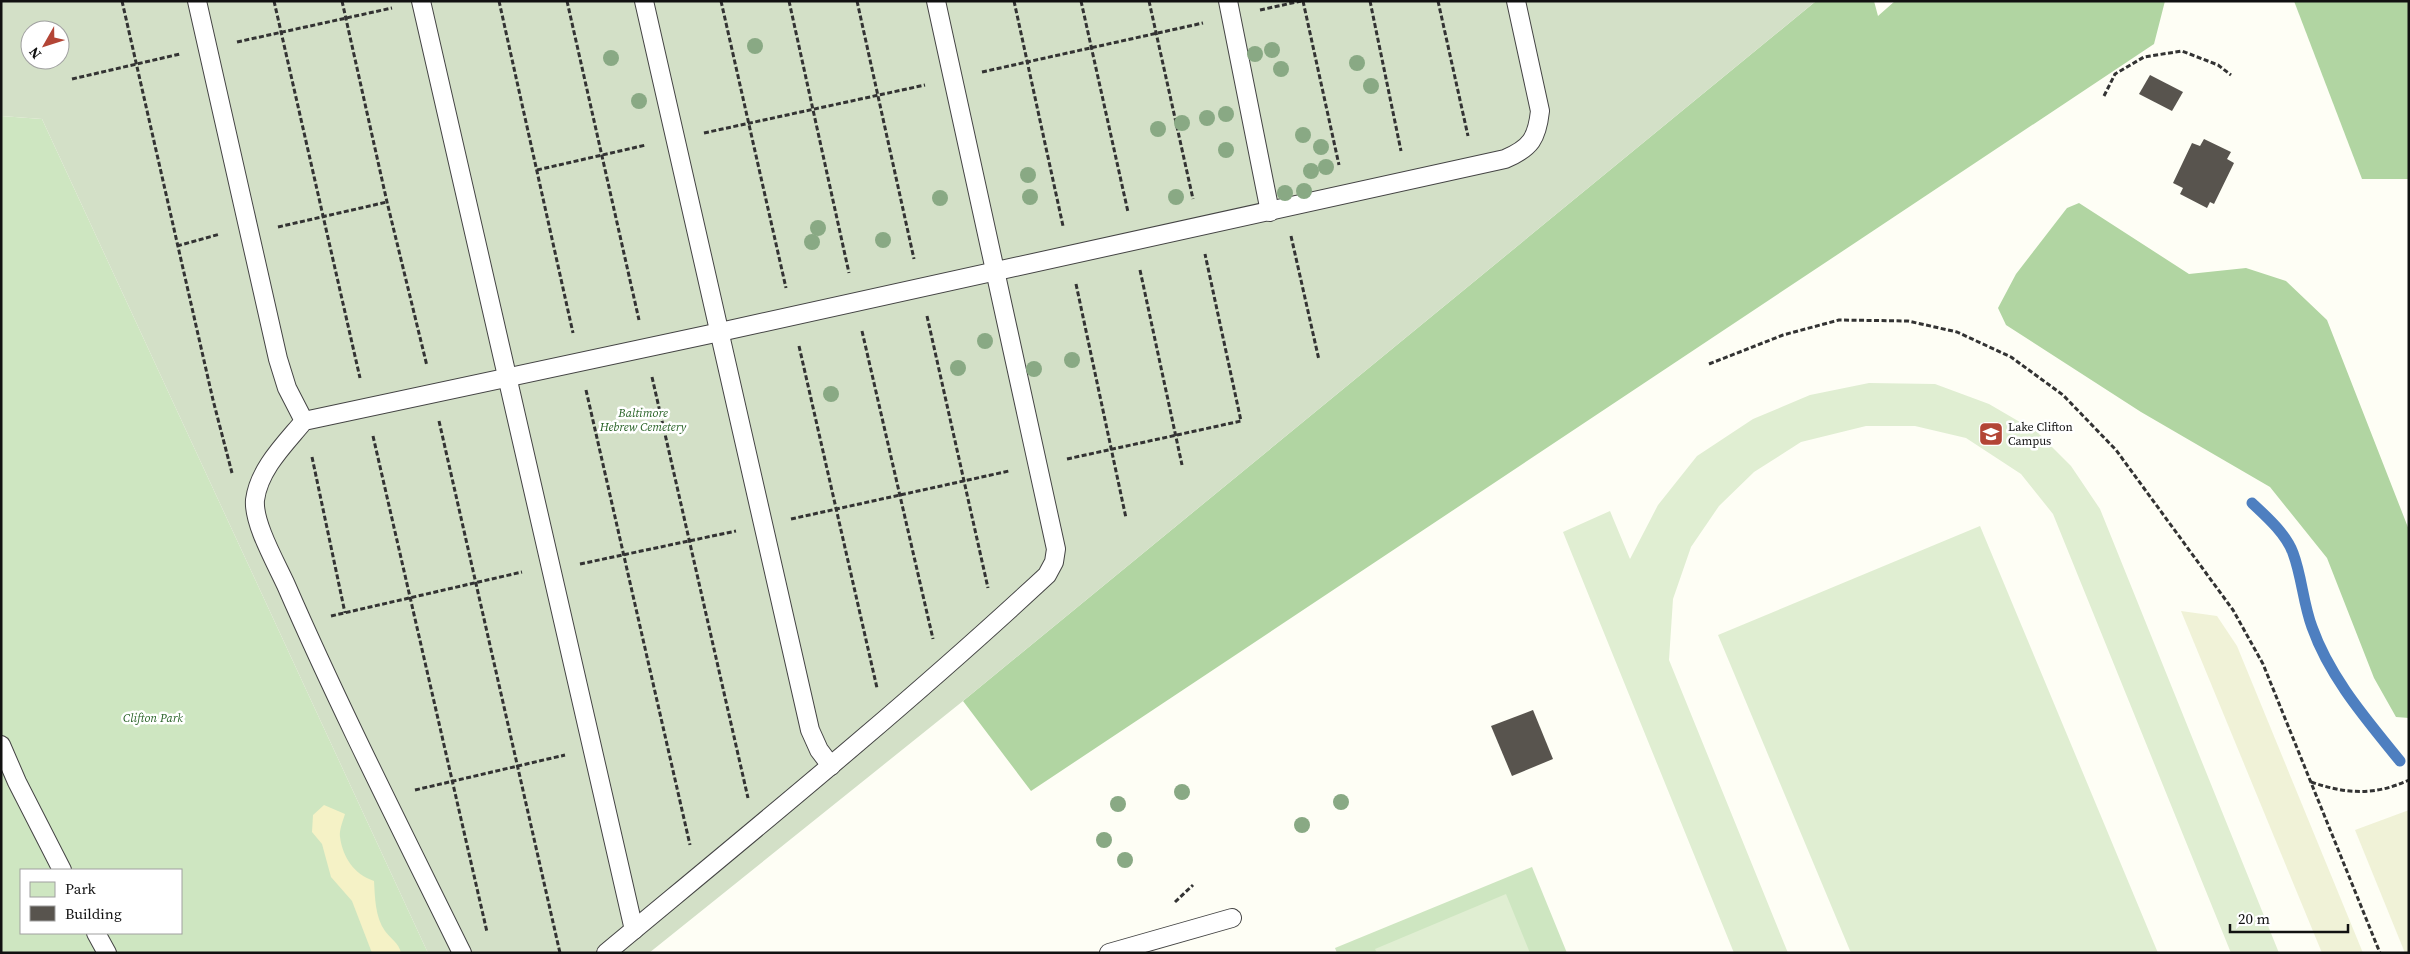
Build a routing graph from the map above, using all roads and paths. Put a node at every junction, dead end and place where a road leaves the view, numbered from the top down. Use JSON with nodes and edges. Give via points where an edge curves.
{"nodes":[{"id":1,"x":122,"y":1,"type":"edge"},
{"id":2,"x":197,"y":1,"type":"edge"},
{"id":3,"x":274,"y":1,"type":"edge"},
{"id":4,"x":342,"y":1,"type":"edge"},
{"id":5,"x":499,"y":1,"type":"edge"},
{"id":6,"x":567,"y":1,"type":"edge"},
{"id":7,"x":644,"y":1,"type":"edge"},
{"id":8,"x":721,"y":1,"type":"edge"},
{"id":9,"x":789,"y":1,"type":"edge"},
{"id":10,"x":936,"y":1,"type":"edge"},
{"id":11,"x":1302,"y":1,"type":"edge"},
{"id":12,"x":1370,"y":1,"type":"edge"},
{"id":13,"x":1438,"y":1,"type":"edge"},
{"id":14,"x":1516,"y":1,"type":"edge"},
{"id":15,"x":421,"y":2,"type":"edge"},
{"id":16,"x":1230,"y":9,"type":"edge"},
{"id":17,"x":346,"y":19,"type":"junction"},
{"id":18,"x":281,"y":33,"type":"junction"},
{"id":19,"x":207,"y":48,"type":"junction"},
{"id":20,"x":136,"y":65,"type":"junction"},
{"id":21,"x":2231,"y":75,"type":"dead end"},
{"id":22,"x":953,"y":78,"type":"junction"},
{"id":23,"x":72,"y":79,"type":"dead end"},
{"id":24,"x":2104,"y":96,"type":"dead end"},
{"id":25,"x":814,"y":110,"type":"junction"},
{"id":26,"x":749,"y":123,"type":"junction"},
{"id":27,"x":675,"y":139,"type":"junction"},
{"id":28,"x":602,"y":155,"type":"junction"},
{"id":29,"x":1474,"y":166,"type":"junction"},
{"id":30,"x":537,"y":170,"type":"junction"},
{"id":31,"x":1407,"y":181,"type":"junction"},
{"id":32,"x":1346,"y":194,"type":"junction"},
{"id":33,"x":387,"y":202,"type":"junction"},
{"id":34,"x":1278,"y":210,"type":"junction"},
{"id":35,"x":322,"y":217,"type":"junction"},
{"id":36,"x":248,"y":230,"type":"junction"},
{"id":37,"x":177,"y":246,"type":"junction"},
{"id":38,"x":995,"y":271,"type":"junction"},
{"id":39,"x":855,"y":301,"type":"junction"},
{"id":40,"x":792,"y":315,"type":"junction"},
{"id":41,"x":720,"y":332,"type":"junction"},
{"id":42,"x":646,"y":348,"type":"junction"},
{"id":43,"x":1319,"y":360,"type":"dead end"},
{"id":44,"x":580,"y":362,"type":"junction"},
{"id":45,"x":1709,"y":364,"type":"dead end"},
{"id":46,"x":506,"y":378,"type":"junction"},
{"id":47,"x":433,"y":393,"type":"junction"},
{"id":48,"x":367,"y":408,"type":"junction"},
{"id":49,"x":304,"y":421,"type":"junction"},
{"id":50,"x":255,"y":501,"type":"junction"},
{"id":51,"x":549,"y":565,"type":"junction"},
{"id":52,"x":474,"y":583,"type":"junction"},
{"id":53,"x":410,"y":598,"type":"junction"},
{"id":54,"x":345,"y":613,"type":"junction"},
{"id":55,"x":302,"y":623,"type":"junction"},
{"id":56,"x":941,"y":671,"type":"junction"},
{"id":57,"x":884,"y":720,"type":"junction"},
{"id":58,"x":1,"y":745,"type":"edge"},
{"id":59,"x":592,"y":748,"type":"junction"},
{"id":60,"x":831,"y":766,"type":"junction"},
{"id":61,"x":517,"y":767,"type":"junction"},
{"id":62,"x":2409,"y":780,"type":"edge"},
{"id":63,"x":452,"y":781,"type":"junction"},
{"id":64,"x":2310,"y":782,"type":"junction"},
{"id":65,"x":386,"y":797,"type":"junction"},
{"id":66,"x":755,"y":830,"type":"junction"},
{"id":67,"x":61,"y":869,"type":"edge"},
{"id":68,"x":698,"y":877,"type":"junction"},
{"id":69,"x":1232,"y":918,"type":"dead end"},
{"id":70,"x":634,"y":930,"type":"junction"},
{"id":71,"x":97,"y":934,"type":"edge"},
{"id":72,"x":487,"y":934,"type":"dead end"},
{"id":73,"x":107,"y":953,"type":"edge"},
{"id":74,"x":462,"y":953,"type":"edge"},
{"id":75,"x":560,"y":953,"type":"edge"},
{"id":76,"x":606,"y":953,"type":"edge"},
{"id":77,"x":1108,"y":953,"type":"edge"},
{"id":78,"x":2380,"y":953,"type":"edge"}],
"edges":[{"from":1,"to":20,"type":"path"},
{"from":2,"to":19,"type":"lane"},
{"from":3,"to":18,"type":"path"},
{"from":4,"to":17,"type":"path"},
{"from":5,"to":30,"type":"path"},
{"from":6,"to":28,"type":"path"},
{"from":7,"to":27,"type":"lane"},
{"from":8,"to":26,"type":"path"},
{"from":9,"to":25,"type":"path"},
{"from":10,"to":22,"type":"lane"},
{"from":11,"to":16,"type":"path"},
{"from":11,"to":32,"type":"path"},
{"from":12,"to":31,"type":"path"},
{"from":13,"to":29,"type":"path"},
{"from":14,"to":29,"type":"lane","via":[[1540,110],[1538,128],[1532,142],[1520,153]]},
{"from":15,"to":17,"type":"path"},
{"from":15,"to":46,"type":"lane"},
{"from":16,"to":22,"type":"path"},
{"from":16,"to":34,"type":"lane"},
{"from":17,"to":18,"type":"path"},
{"from":17,"to":33,"type":"path"},
{"from":18,"to":19,"type":"path"},
{"from":18,"to":35,"type":"path"},
{"from":19,"to":20,"type":"path"},
{"from":19,"to":36,"type":"lane"},
{"from":20,"to":23,"type":"path"},
{"from":20,"to":37,"type":"path"},
{"from":21,"to":24,"type":"path","via":[[2218,65],[2182,51],[2144,57],[2115,74]]},
{"from":22,"to":25,"type":"path"},
{"from":22,"to":38,"type":"lane"},
{"from":25,"to":26,"type":"path"},
{"from":25,"to":39,"type":"path"},
{"from":26,"to":27,"type":"path"},
{"from":26,"to":40,"type":"path"},
{"from":27,"to":28,"type":"path"},
{"from":27,"to":41,"type":"lane"},
{"from":28,"to":30,"type":"path"},
{"from":28,"to":42,"type":"path"},
{"from":29,"to":31,"type":"lane"},
{"from":30,"to":44,"type":"path"},
{"from":31,"to":32,"type":"lane"},
{"from":32,"to":34,"type":"lane"},
{"from":33,"to":35,"type":"path"},
{"from":33,"to":47,"type":"path"},
{"from":34,"to":38,"type":"lane"},
{"from":34,"to":43,"type":"path"},
{"from":35,"to":36,"type":"path"},
{"from":35,"to":48,"type":"path"},
{"from":36,"to":37,"type":"path"},
{"from":36,"to":49,"type":"lane","via":[[278,359],[287,388]]},
{"from":37,"to":50,"type":"path","via":[[233,478],[243,494]]},
{"from":38,"to":39,"type":"lane"},
{"from":38,"to":56,"type":"lane","via":[[1056,549],[1047,575]]},
{"from":39,"to":40,"type":"lane"},
{"from":39,"to":56,"type":"path"},
{"from":40,"to":41,"type":"lane"},
{"from":40,"to":57,"type":"path"},
{"from":41,"to":42,"type":"lane"},
{"from":41,"to":60,"type":"lane","via":[[810,730]]},
{"from":42,"to":44,"type":"lane"},
{"from":42,"to":66,"type":"path"},
{"from":44,"to":46,"type":"lane"},
{"from":44,"to":68,"type":"path"},
{"from":45,"to":64,"type":"path","via":[[1783,335],[1839,320],[1908,321],[1957,332],[2011,356],[2063,395],[2116,450],[2233,610],[2263,664]]},
{"from":46,"to":47,"type":"lane"},
{"from":46,"to":51,"type":"lane"},
{"from":47,"to":48,"type":"lane"},
{"from":47,"to":52,"type":"path"},
{"from":48,"to":49,"type":"lane"},
{"from":48,"to":53,"type":"path"},
{"from":49,"to":50,"type":"lane","via":[[260,480]]},
{"from":49,"to":54,"type":"path"},
{"from":50,"to":55,"type":"lane","via":[[258,520]]},
{"from":51,"to":52,"type":"path"},
{"from":51,"to":59,"type":"lane"},
{"from":52,"to":53,"type":"path"},
{"from":52,"to":61,"type":"path"},
{"from":53,"to":54,"type":"path"},
{"from":53,"to":63,"type":"path"},
{"from":54,"to":55,"type":"path"},
{"from":55,"to":65,"type":"lane"},
{"from":56,"to":57,"type":"lane"},
{"from":57,"to":60,"type":"lane"},
{"from":58,"to":67,"type":"lane","via":[[16,782]]},
{"from":59,"to":61,"type":"path"},
{"from":59,"to":70,"type":"lane"},
{"from":60,"to":66,"type":"lane"},
{"from":61,"to":63,"type":"path"},
{"from":61,"to":75,"type":"path"},
{"from":62,"to":64,"type":"path","via":[[2370,793],[2334,790]]},
{"from":63,"to":65,"type":"path"},
{"from":63,"to":72,"type":"path"},
{"from":64,"to":78,"type":"path"},
{"from":65,"to":74,"type":"lane"},
{"from":66,"to":68,"type":"lane"},
{"from":68,"to":70,"type":"lane"},
{"from":69,"to":77,"type":"lane"},
{"from":70,"to":76,"type":"lane"},
{"from":71,"to":73,"type":"lane"}]}
